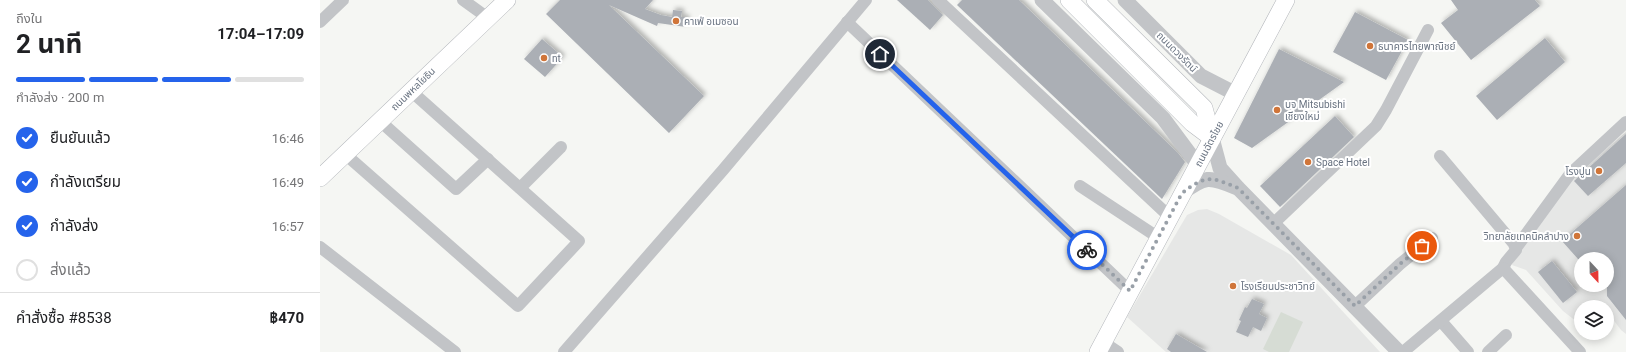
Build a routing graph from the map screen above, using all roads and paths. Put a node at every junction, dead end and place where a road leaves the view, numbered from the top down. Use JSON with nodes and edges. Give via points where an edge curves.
{"nodes":[{"id":1,"x":343,"y":0,"type":"edge"},
{"id":2,"x":463,"y":0,"type":"edge"},
{"id":3,"x":507,"y":0,"type":"edge"},
{"id":4,"x":866,"y":0,"type":"edge"},
{"id":5,"x":938,"y":0,"type":"edge"},
{"id":6,"x":1042,"y":0,"type":"edge"},
{"id":7,"x":1069,"y":0,"type":"edge"},
{"id":8,"x":1095,"y":0,"type":"edge"},
{"id":9,"x":1125,"y":0,"type":"edge"},
{"id":10,"x":1286,"y":0,"type":"edge"},
{"id":11,"x":488,"y":18,"type":"junction"},
{"id":12,"x":320,"y":22,"type":"edge"},
{"id":13,"x":847,"y":22,"type":"junction"},
{"id":14,"x":1428,"y":30,"type":"dead end"},
{"id":15,"x":411,"y":91,"type":"junction"},
{"id":16,"x":1236,"y":94,"type":"junction"},
{"id":17,"x":380,"y":121,"type":"junction"},
{"id":18,"x":1626,"y":122,"type":"edge"},
{"id":19,"x":1212,"y":138,"type":"junction"},
{"id":20,"x":561,"y":147,"type":"dead end"},
{"id":21,"x":345,"y":154,"type":"junction"},
{"id":22,"x":1440,"y":156,"type":"dead end"},
{"id":23,"x":488,"y":159,"type":"junction"},
{"id":24,"x":1198,"y":165,"type":"junction"},
{"id":25,"x":320,"y":178,"type":"edge"},
{"id":26,"x":1080,"y":186,"type":"dead end"},
{"id":27,"x":520,"y":188,"type":"junction"},
{"id":28,"x":1238,"y":188,"type":"junction"},
{"id":29,"x":1182,"y":193,"type":"junction"},
{"id":30,"x":1170,"y":217,"type":"junction"},
{"id":31,"x":1273,"y":224,"type":"junction"},
{"id":32,"x":1158,"y":238,"type":"junction"},
{"id":33,"x":1432,"y":238,"type":"dead end"},
{"id":34,"x":320,"y":247,"type":"edge"},
{"id":35,"x":1516,"y":248,"type":"junction"},
{"id":36,"x":1503,"y":268,"type":"junction"},
{"id":37,"x":1130,"y":291,"type":"junction"},
{"id":38,"x":1355,"y":306,"type":"junction"},
{"id":39,"x":1441,"y":321,"type":"junction"},
{"id":40,"x":1506,"y":335,"type":"dead end"},
{"id":41,"x":1100,"y":347,"type":"edge"},
{"id":42,"x":455,"y":352,"type":"edge"},
{"id":43,"x":564,"y":352,"type":"edge"},
{"id":44,"x":1118,"y":352,"type":"edge"},
{"id":45,"x":1399,"y":352,"type":"edge"},
{"id":46,"x":1404,"y":352,"type":"edge"},
{"id":47,"x":1468,"y":352,"type":"edge"},
{"id":48,"x":1488,"y":352,"type":"edge"},
{"id":49,"x":1580,"y":352,"type":"edge"}],
"edges":[{"from":1,"to":12,"type":"street"},
{"from":2,"to":11,"type":"street"},
{"from":3,"to":11,"type":"main road","name":"ถนนพหลโยธิน"},
{"from":4,"to":13,"type":"street"},
{"from":5,"to":30,"type":"street"},
{"from":6,"to":24,"type":"street","via":[[1163,118]]},
{"from":7,"to":19,"type":"main road","via":[[1192,122]]},
{"from":8,"to":19,"type":"main road","via":[[1204,108]]},
{"from":9,"to":16,"type":"street","name":"ถนนดวงรัตน์","via":[[1201,76]]},
{"from":10,"to":16,"type":"main road","name":"ถนนฉัตรไชย"},
{"from":11,"to":15,"type":"main road","name":"ถนนพหลโยธิน"},
{"from":13,"to":37,"type":"street"},
{"from":13,"to":43,"type":"street","via":[[723,170]]},
{"from":14,"to":31,"type":"street","via":[[1376,126]]},
{"from":15,"to":17,"type":"main road","name":"ถนนพหลโยธิน"},
{"from":15,"to":23,"type":"street"},
{"from":16,"to":19,"type":"main road","name":"ถนนฉัตรไชย"},
{"from":17,"to":21,"type":"main road","name":"ถนนพหลโยธิน"},
{"from":17,"to":23,"type":"street","via":[[456,189]]},
{"from":18,"to":35,"type":"street","via":[[1570,174]]},
{"from":19,"to":24,"type":"main road","name":"ถนนฉัตรไชย"},
{"from":19,"to":28,"type":"street","via":[[1220,168]]},
{"from":20,"to":27,"type":"street"},
{"from":21,"to":25,"type":"main road","name":"ถนนพหลโยธิน"},
{"from":21,"to":27,"type":"street","via":[[518,306],[579,240]]},
{"from":22,"to":35,"type":"street"},
{"from":23,"to":27,"type":"street"},
{"from":24,"to":29,"type":"main road","name":"ถนนฉัตรไชย"},
{"from":26,"to":32,"type":"street"},
{"from":28,"to":29,"type":"street","via":[[1215,178],[1204,180]]},
{"from":28,"to":31,"type":"street"},
{"from":29,"to":30,"type":"main road","name":"ถนนฉัตรไชย"},
{"from":30,"to":32,"type":"main road","name":"ถนนฉัตรไชย"},
{"from":31,"to":38,"type":"street"},
{"from":32,"to":37,"type":"main road","name":"ถนนฉัตรไชย"},
{"from":33,"to":38,"type":"street"},
{"from":34,"to":42,"type":"street"},
{"from":35,"to":36,"type":"street"},
{"from":36,"to":39,"type":"street"},
{"from":36,"to":49,"type":"street"},
{"from":37,"to":41,"type":"main road","name":"ถนนฉัตรไชย"},
{"from":38,"to":45,"type":"street"},
{"from":39,"to":46,"type":"street"},
{"from":39,"to":47,"type":"street"},
{"from":40,"to":48,"type":"street"},
{"from":41,"to":44,"type":"street"}]}
